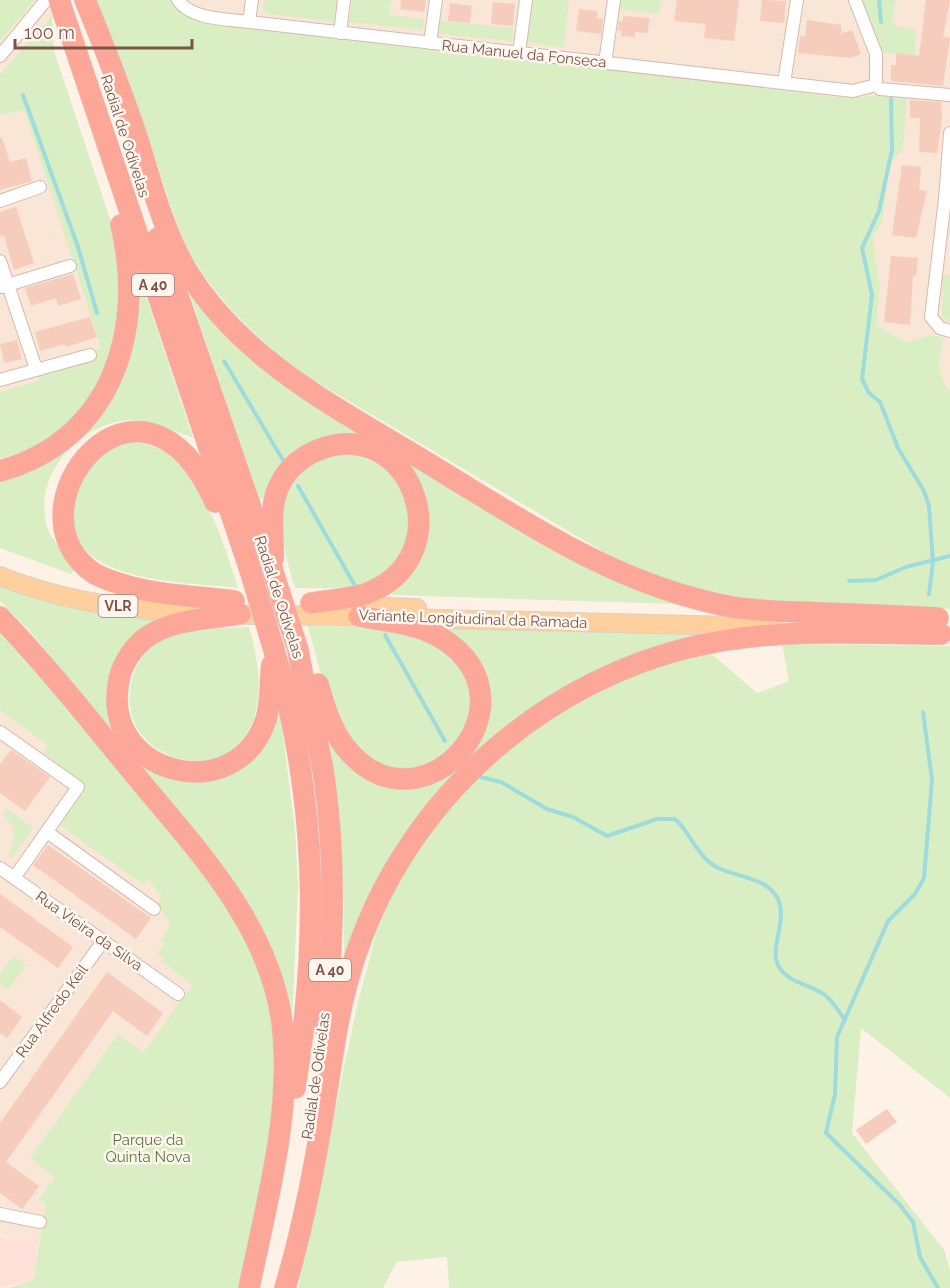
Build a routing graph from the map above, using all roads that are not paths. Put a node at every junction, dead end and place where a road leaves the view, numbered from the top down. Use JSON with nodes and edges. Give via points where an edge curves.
{"nodes":[{"id":1,"x":85,"y":0,"type":"edge"},
{"id":2,"x":178,"y":0,"type":"edge"},
{"id":3,"x":252,"y":0,"type":"edge"},
{"id":4,"x":344,"y":0,"type":"edge"},
{"id":5,"x":436,"y":0,"type":"edge"},
{"id":6,"x":526,"y":0,"type":"edge"},
{"id":7,"x":614,"y":0,"type":"edge"},
{"id":8,"x":796,"y":0,"type":"edge"},
{"id":9,"x":855,"y":0,"type":"edge"},
{"id":10,"x":61,"y":1,"type":"edge"},
{"id":11,"x":249,"y":22,"type":"junction"},
{"id":12,"x":340,"y":33,"type":"junction"},
{"id":13,"x":430,"y":43,"type":"junction"},
{"id":14,"x":519,"y":53,"type":"junction"},
{"id":15,"x":0,"y":56,"type":"edge"},
{"id":16,"x":605,"y":63,"type":"junction"},
{"id":17,"x":784,"y":83,"type":"junction"},
{"id":18,"x":878,"y":87,"type":"junction"},
{"id":19,"x":950,"y":95,"type":"edge"},
{"id":20,"x":950,"y":133,"type":"edge"},
{"id":21,"x":40,"y":187,"type":"dead end"},
{"id":22,"x":0,"y":201,"type":"edge"},
{"id":23,"x":946,"y":225,"type":"edge"},
{"id":24,"x":0,"y":261,"type":"edge"},
{"id":25,"x":70,"y":266,"type":"dead end"},
{"id":26,"x":4,"y":287,"type":"edge"},
{"id":27,"x":950,"y":331,"type":"edge"},
{"id":28,"x":90,"y":355,"type":"dead end"},
{"id":29,"x":36,"y":369,"type":"junction"},
{"id":30,"x":0,"y":380,"type":"edge"},
{"id":31,"x":0,"y":471,"type":"edge"},
{"id":32,"x":0,"y":565,"type":"edge"},
{"id":33,"x":249,"y":567,"type":"junction"},
{"id":34,"x":272,"y":569,"type":"junction"},
{"id":35,"x":0,"y":576,"type":"edge"},
{"id":36,"x":311,"y":603,"type":"junction"},
{"id":37,"x":237,"y":607,"type":"junction"},
{"id":38,"x":359,"y":616,"type":"junction"},
{"id":39,"x":0,"y":617,"type":"edge"},
{"id":40,"x":945,"y":626,"type":"edge"},
{"id":41,"x":274,"y":650,"type":"junction"},
{"id":42,"x":298,"y":650,"type":"junction"},
{"id":43,"x":0,"y":732,"type":"edge"},
{"id":44,"x":46,"y":832,"type":"junction"},
{"id":45,"x":0,"y":868,"type":"edge"},
{"id":46,"x":14,"y":878,"type":"junction"},
{"id":47,"x":154,"y":909,"type":"dead end"},
{"id":48,"x":104,"y":940,"type":"junction"},
{"id":49,"x":178,"y":994,"type":"dead end"},
{"id":50,"x":4,"y":1066,"type":"edge"},
{"id":51,"x":0,"y":1082,"type":"edge"},
{"id":52,"x":0,"y":1214,"type":"edge"},
{"id":53,"x":40,"y":1222,"type":"dead end"},
{"id":54,"x":249,"y":1288,"type":"edge"},
{"id":55,"x":259,"y":1288,"type":"edge"},
{"id":56,"x":279,"y":1288,"type":"edge"},
{"id":57,"x":285,"y":1288,"type":"edge"}],
"edges":[{"from":1,"to":40,"type":"highway","via":[[118,79],[166,225],[187,271],[223,320],[272,364],[323,400],[529,525],[631,578],[729,607]]},
{"from":2,"to":11,"type":"street","name":"Rua Manuel da Fonseca","via":[[183,7],[200,14]]},
{"from":3,"to":11,"type":"street"},
{"from":4,"to":12,"type":"street"},
{"from":5,"to":13,"type":"street"},
{"from":6,"to":14,"type":"street"},
{"from":7,"to":16,"type":"street"},
{"from":8,"to":17,"type":"street"},
{"from":9,"to":18,"type":"street","via":[[876,54]]},
{"from":10,"to":15,"type":"street"},
{"from":10,"to":31,"type":"highway","via":[[72,66],[125,240],[129,323],[112,377],[87,414],[49,448]]},
{"from":10,"to":33,"type":"highway","name":"Radial de Odivelas","number":"A 40"},
{"from":10,"to":34,"type":"highway","name":"Radial de Odivelas","number":"A 40"},
{"from":11,"to":12,"type":"street","name":"Rua Manuel da Fonseca"},
{"from":12,"to":13,"type":"street","name":"Rua Manuel da Fonseca"},
{"from":13,"to":14,"type":"street","name":"Rua Manuel da Fonseca"},
{"from":14,"to":16,"type":"street","name":"Rua Manuel da Fonseca"},
{"from":16,"to":17,"type":"street","name":"Rua Manuel da Fonseca"},
{"from":17,"to":18,"type":"street","name":"Rua Manuel da Fonseca","via":[[853,91]]},
{"from":18,"to":19,"type":"street","name":"Rua Manuel da Fonseca"},
{"from":20,"to":23,"type":"street"},
{"from":21,"to":22,"type":"street"},
{"from":23,"to":27,"type":"street","via":[[932,317],[940,328]]},
{"from":24,"to":26,"type":"street"},
{"from":25,"to":26,"type":"street"},
{"from":26,"to":29,"type":"street"},
{"from":28,"to":29,"type":"street"},
{"from":29,"to":30,"type":"street"},
{"from":32,"to":37,"type":"main road","name":"Variante Longitudinal da Ramada","number":"VLR","via":[[104,594]]},
{"from":33,"to":37,"type":"highway","via":[[194,465],[173,445],[132,432],[104,436],[81,449],[62,472],[53,500],[56,531],[85,567],[142,589]]},
{"from":33,"to":41,"type":"highway","name":"Radial de Odivelas","number":"A 40","bridge":true},
{"from":34,"to":36,"type":"highway","via":[[274,501],[284,478],[299,461],[321,449],[346,445],[371,450],[392,461],[415,494],[420,519],[413,553],[397,574],[374,589]]},
{"from":34,"to":42,"type":"highway","name":"Radial de Odivelas","number":"A 40","bridge":true},
{"from":35,"to":37,"type":"main road","name":"Variante Longitudinal da Ramada","number":"VLR","via":[[54,595],[100,604],[162,610]]},
{"from":36,"to":37,"type":"main road","name":"Variante Longitudinal da Ramada","number":"VLR"},
{"from":36,"to":40,"type":"main road","name":"Variante Longitudinal da Ramada"},
{"from":37,"to":38,"type":"main road","name":"Variante Longitudinal da Ramada","number":"VLR"},
{"from":37,"to":41,"type":"highway","via":[[173,625],[152,634],[136,648],[122,671],[117,694],[121,721],[137,748],[162,766],[184,772],[216,769],[240,757],[255,742],[266,720]]},
{"from":38,"to":40,"type":"main road","name":"Variante Longitudinal da Ramada"},
{"from":38,"to":42,"type":"highway","via":[[433,634],[453,647],[476,679],[481,703],[477,726],[459,756],[440,770],[406,778],[382,774],[361,763],[340,739],[314,672]]},
{"from":39,"to":54,"type":"highway","via":[[61,685],[198,853],[239,908],[263,952],[279,1005],[285,1070],[279,1134]]},
{"from":40,"to":57,"type":"highway","via":[[764,635],[669,654],[621,670],[558,702],[502,742],[468,774],[410,845],[382,893],[357,951],[338,1020],[307,1208]]},
{"from":41,"to":55,"type":"highway","name":"Radial de Odivelas","number":"A 40","via":[[290,706],[305,789],[312,919],[301,1048]]},
{"from":42,"to":56,"type":"highway","name":"Radial de Odivelas","number":"A 40","via":[[327,801],[332,939],[315,1095]]},
{"from":43,"to":44,"type":"street","via":[[78,788]]},
{"from":44,"to":46,"type":"street"},
{"from":44,"to":47,"type":"street"},
{"from":45,"to":46,"type":"street","name":"Rua Vieira da Silva"},
{"from":46,"to":48,"type":"street","name":"Rua Vieira da Silva"},
{"from":48,"to":49,"type":"street","name":"Rua Vieira da Silva"},
{"from":48,"to":50,"type":"street","name":"Rua Alfredo Keil"},
{"from":50,"to":51,"type":"street","name":"Rua Alfredo Keil"},
{"from":52,"to":53,"type":"street"}]}
